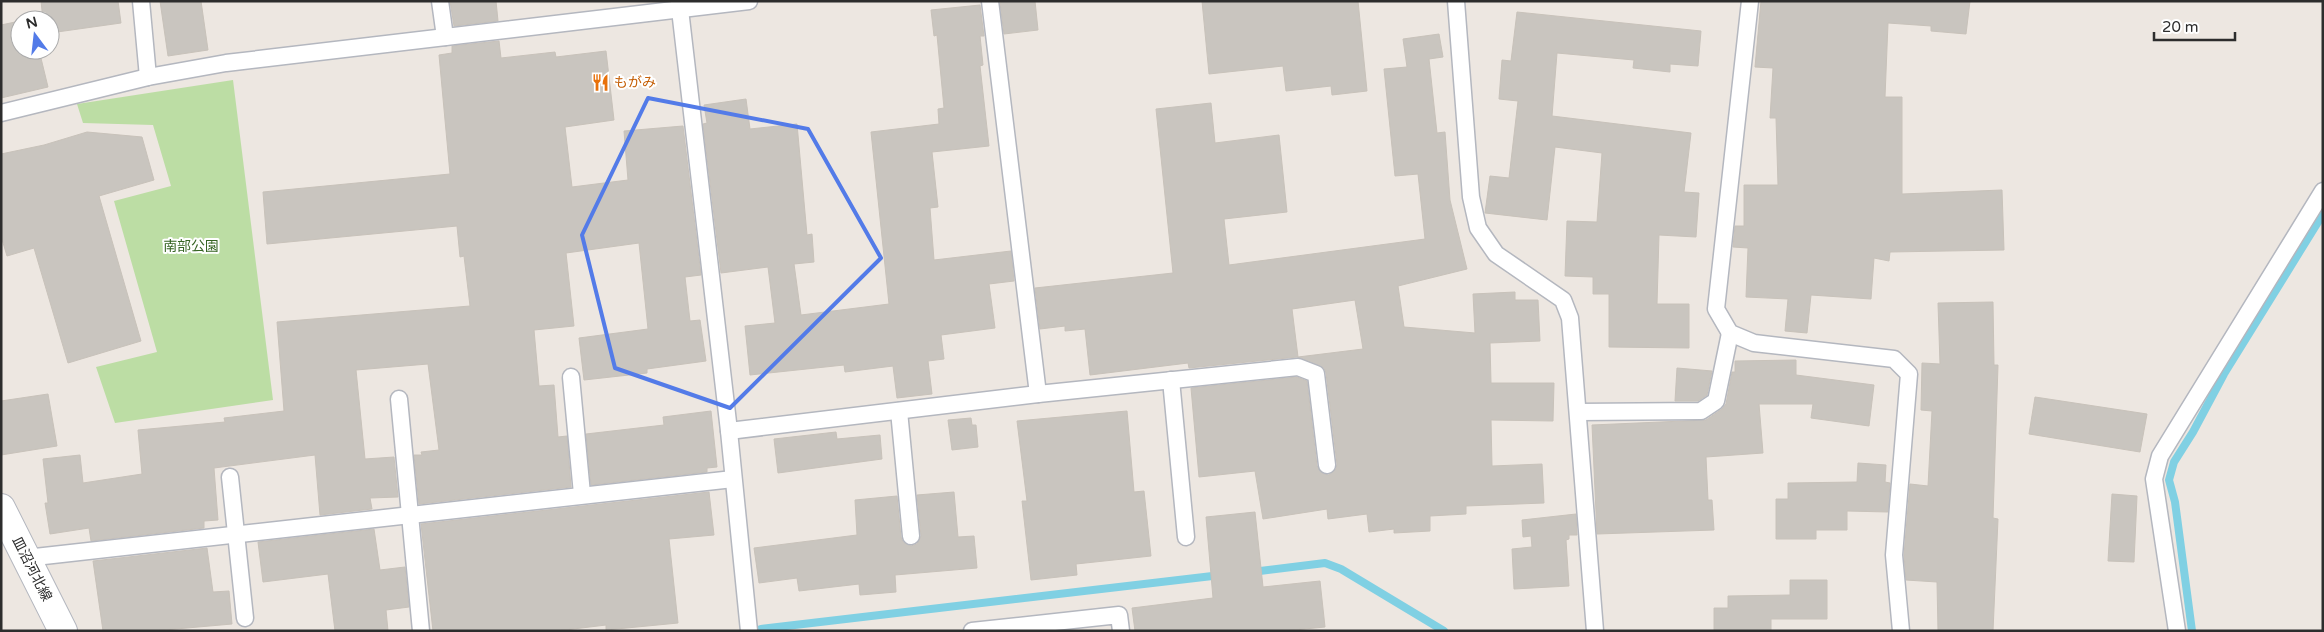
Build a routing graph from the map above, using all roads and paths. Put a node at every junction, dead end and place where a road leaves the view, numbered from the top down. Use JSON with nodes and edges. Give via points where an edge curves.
{"nodes":[{"id":1,"x":140,"y":1,"type":"edge"},
{"id":2,"x":440,"y":1,"type":"edge"},
{"id":3,"x":749,"y":1,"type":"edge"},
{"id":4,"x":990,"y":1,"type":"edge"},
{"id":5,"x":1456,"y":1,"type":"edge"},
{"id":6,"x":1750,"y":1,"type":"edge"},
{"id":7,"x":679,"y":5,"type":"edge"},
{"id":8,"x":444,"y":37,"type":"junction"},
{"id":9,"x":148,"y":77,"type":"junction"},
{"id":10,"x":1,"y":113,"type":"edge"},
{"id":11,"x":2323,"y":191,"type":"edge"},
{"id":12,"x":1730,"y":334,"type":"junction"},
{"id":13,"x":571,"y":377,"type":"dead end"},
{"id":14,"x":1172,"y":380,"type":"junction"},
{"id":15,"x":1038,"y":394,"type":"junction"},
{"id":16,"x":399,"y":400,"type":"dead end"},
{"id":17,"x":899,"y":412,"type":"junction"},
{"id":18,"x":1578,"y":412,"type":"junction"},
{"id":19,"x":729,"y":432,"type":"junction"},
{"id":20,"x":1327,"y":465,"type":"dead end"},
{"id":21,"x":230,"y":477,"type":"dead end"},
{"id":22,"x":733,"y":479,"type":"junction"},
{"id":23,"x":582,"y":494,"type":"junction"},
{"id":24,"x":1,"y":508,"type":"edge"},
{"id":25,"x":409,"y":514,"type":"junction"},
{"id":26,"x":236,"y":534,"type":"junction"},
{"id":27,"x":911,"y":536,"type":"dead end"},
{"id":28,"x":1186,"y":537,"type":"dead end"},
{"id":29,"x":26,"y":558,"type":"junction"},
{"id":30,"x":245,"y":618,"type":"dead end"},
{"id":31,"x":63,"y":631,"type":"edge"},
{"id":32,"x":421,"y":631,"type":"edge"},
{"id":33,"x":749,"y":631,"type":"edge"},
{"id":34,"x":972,"y":631,"type":"edge"},
{"id":35,"x":1121,"y":631,"type":"edge"},
{"id":36,"x":1595,"y":631,"type":"edge"},
{"id":37,"x":1901,"y":631,"type":"edge"},
{"id":38,"x":2177,"y":631,"type":"edge"}],
"edges":[{"from":1,"to":9,"type":"lane"},
{"from":2,"to":8,"type":"lane"},
{"from":3,"to":7,"type":"lane"},
{"from":4,"to":15,"type":"lane"},
{"from":5,"to":18,"type":"lane","via":[[1471,197],[1478,228],[1496,254],[1563,300],[1570,318]]},
{"from":6,"to":12,"type":"lane","via":[[1716,309]]},
{"from":7,"to":8,"type":"lane"},
{"from":7,"to":19,"type":"lane"},
{"from":8,"to":9,"type":"lane","via":[[226,63]]},
{"from":9,"to":10,"type":"lane"},
{"from":11,"to":38,"type":"lane","via":[[2160,456],[2154,479]]},
{"from":12,"to":18,"type":"lane","via":[[1716,401],[1701,411]]},
{"from":12,"to":37,"type":"lane","via":[[1754,343],[1894,359],[1909,374],[1894,556]]},
{"from":13,"to":23,"type":"lane"},
{"from":14,"to":15,"type":"lane"},
{"from":14,"to":20,"type":"lane","via":[[1298,367],[1316,374]]},
{"from":14,"to":28,"type":"lane"},
{"from":15,"to":17,"type":"lane"},
{"from":16,"to":25,"type":"lane"},
{"from":17,"to":19,"type":"lane"},
{"from":17,"to":27,"type":"lane"},
{"from":18,"to":36,"type":"lane"},
{"from":19,"to":22,"type":"lane"},
{"from":21,"to":26,"type":"lane"},
{"from":22,"to":23,"type":"lane"},
{"from":22,"to":33,"type":"lane"},
{"from":23,"to":25,"type":"lane"},
{"from":24,"to":29,"type":"main road","name":"皿沼河北線"},
{"from":25,"to":26,"type":"lane"},
{"from":25,"to":32,"type":"lane"},
{"from":26,"to":29,"type":"lane"},
{"from":26,"to":30,"type":"lane"},
{"from":29,"to":31,"type":"main road","name":"皿沼河北線"},
{"from":34,"to":35,"type":"lane","via":[[1119,615]]}]}
